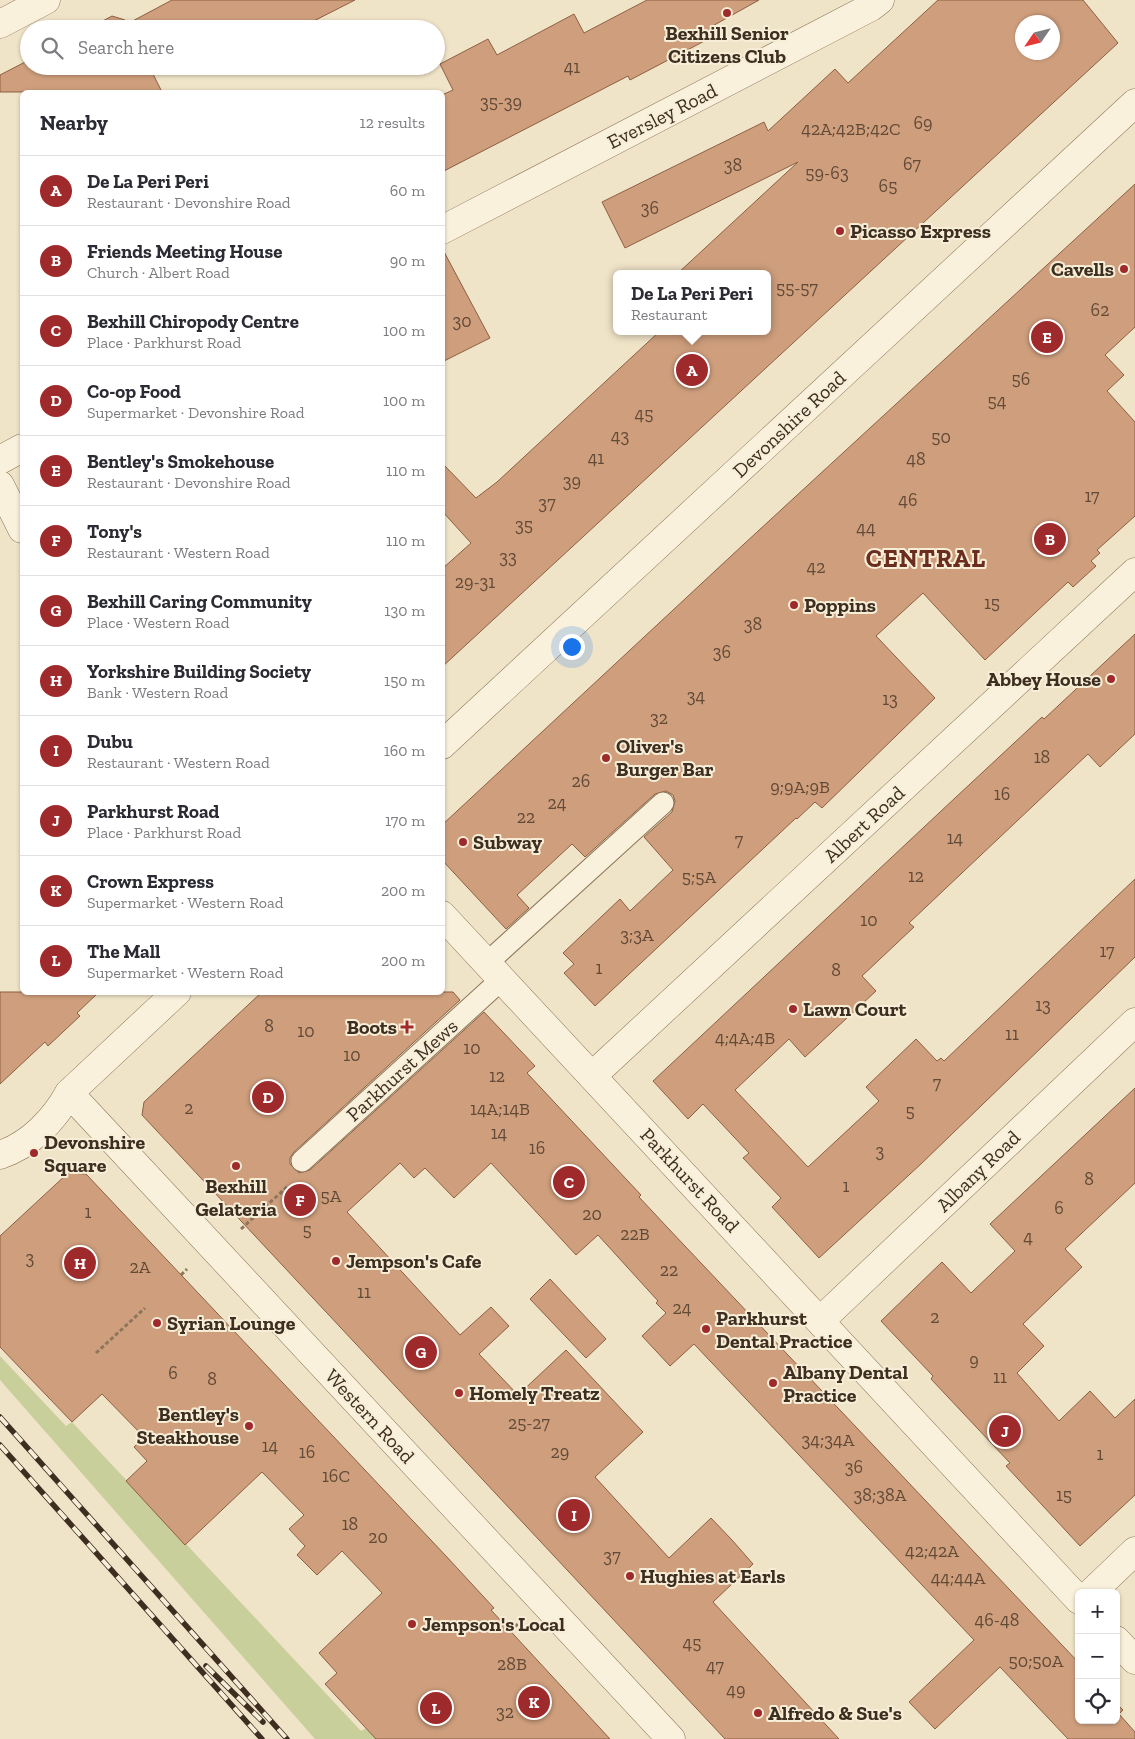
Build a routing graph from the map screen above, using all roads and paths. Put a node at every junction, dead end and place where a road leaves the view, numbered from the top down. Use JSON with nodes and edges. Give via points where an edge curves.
{"nodes":[{"id":1,"x":46,"y":0,"type":"edge"},
{"id":2,"x":880,"y":0,"type":"edge"},
{"id":3,"x":0,"y":24,"type":"edge"},
{"id":4,"x":1135,"y":103,"type":"edge"},
{"id":5,"x":445,"y":228,"type":"edge"},
{"id":6,"x":20,"y":449,"type":"edge"},
{"id":7,"x":0,"y":460,"type":"edge"},
{"id":8,"x":0,"y":485,"type":"edge"},
{"id":9,"x":20,"y":525,"type":"edge"},
{"id":10,"x":1135,"y":572,"type":"edge"},
{"id":11,"x":445,"y":742,"type":"edge"},
{"id":12,"x":663,"y":803,"type":"dead end"},
{"id":13,"x":445,"y":918,"type":"edge"},
{"id":14,"x":495,"y":971,"type":"junction"},
{"id":15,"x":174,"y":995,"type":"edge"},
{"id":16,"x":1135,"y":1022,"type":"edge"},
{"id":17,"x":592,"y":1076,"type":"junction"},
{"id":18,"x":69,"y":1093,"type":"junction"},
{"id":19,"x":0,"y":1156,"type":"edge"},
{"id":20,"x":302,"y":1162,"type":"joint"},
{"id":21,"x":217,"y":1252,"type":"junction"},
{"id":22,"x":145,"y":1308,"type":"dead end"},
{"id":23,"x":820,"y":1321,"type":"junction"},
{"id":24,"x":96,"y":1353,"type":"dead end"},
{"id":25,"x":1135,"y":1551,"type":"edge"},
{"id":26,"x":1095,"y":1589,"type":"edge"},
{"id":27,"x":1075,"y":1596,"type":"edge"},
{"id":28,"x":1120,"y":1644,"type":"edge"},
{"id":29,"x":1135,"y":1660,"type":"edge"},
{"id":30,"x":671,"y":1739,"type":"edge"}],
"edges":[{"from":1,"to":3,"type":"street"},
{"from":2,"to":5,"type":"street","name":"Eversley Road"},
{"from":4,"to":11,"type":"street","name":"Devonshire Road"},
{"from":6,"to":7,"type":"street"},
{"from":8,"to":9,"type":"street"},
{"from":10,"to":17,"type":"street","name":"Albert Road"},
{"from":12,"to":14,"type":"lane","name":"Parkhurst Mews"},
{"from":13,"to":14,"type":"street","name":"Parkhurst Road"},
{"from":14,"to":17,"type":"street","name":"Parkhurst Road"},
{"from":14,"to":20,"type":"lane","name":"Parkhurst Mews"},
{"from":15,"to":18,"type":"street"},
{"from":16,"to":23,"type":"street","name":"Albany Road"},
{"from":17,"to":23,"type":"street","name":"Parkhurst Road"},
{"from":18,"to":19,"type":"street","via":[[58,1113],[42,1129]]},
{"from":18,"to":21,"type":"street","name":"Western Road"},
{"from":20,"to":21,"type":"path","via":[[296,1180]]},
{"from":21,"to":30,"type":"street","name":"Western Road"},
{"from":22,"to":24,"type":"path"},
{"from":23,"to":27,"type":"street","name":"Parkhurst Road"},
{"from":25,"to":26,"type":"street"},
{"from":28,"to":29,"type":"street"}]}
